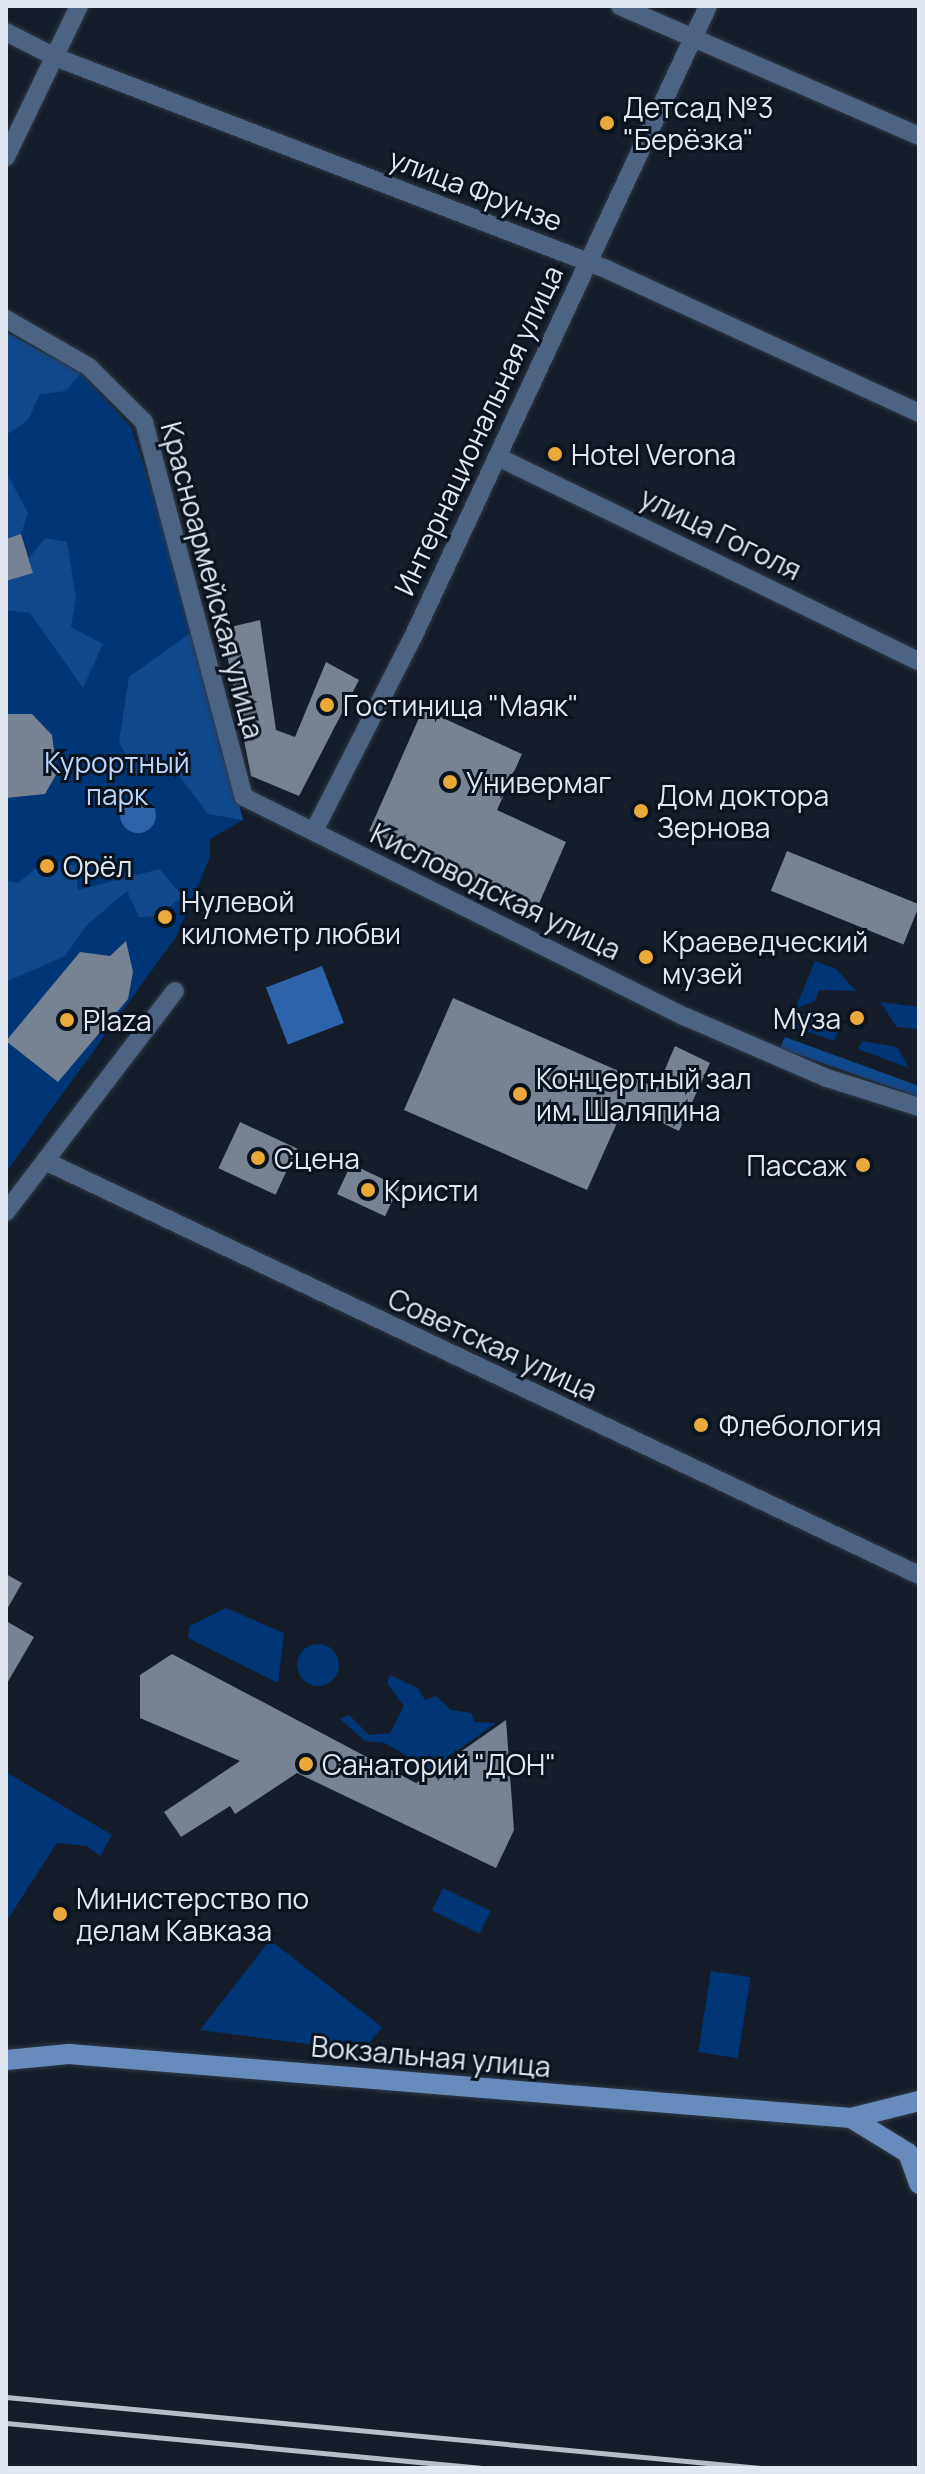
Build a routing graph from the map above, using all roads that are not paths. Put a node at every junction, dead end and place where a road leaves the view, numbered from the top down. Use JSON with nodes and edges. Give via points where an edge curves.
{"nodes":[{"id":1,"x":79,"y":6,"type":"edge"},
{"id":2,"x":620,"y":6,"type":"edge"},
{"id":3,"x":708,"y":6,"type":"edge"},
{"id":4,"x":6,"y":32,"type":"edge"},
{"id":5,"x":695,"y":38,"type":"junction"},
{"id":6,"x":55,"y":57,"type":"junction"},
{"id":7,"x":919,"y":136,"type":"edge"},
{"id":8,"x":6,"y":157,"type":"edge"},
{"id":9,"x":586,"y":261,"type":"junction"},
{"id":10,"x":6,"y":319,"type":"edge"},
{"id":11,"x":919,"y":413,"type":"edge"},
{"id":12,"x":498,"y":457,"type":"junction"},
{"id":13,"x":919,"y":661,"type":"edge"},
{"id":14,"x":314,"y":831,"type":"junction"},
{"id":15,"x":175,"y":991,"type":"dead end"},
{"id":16,"x":919,"y":1107,"type":"edge"},
{"id":17,"x":45,"y":1161,"type":"junction"},
{"id":18,"x":6,"y":1212,"type":"edge"},
{"id":19,"x":919,"y":1575,"type":"edge"},
{"id":20,"x":6,"y":2060,"type":"edge"},
{"id":21,"x":917,"y":2105,"type":"edge"},
{"id":22,"x":851,"y":2118,"type":"junction"},
{"id":23,"x":914,"y":2155,"type":"edge"},
{"id":24,"x":919,"y":2184,"type":"edge"}],
"edges":[{"from":1,"to":6,"type":"street"},
{"from":2,"to":5,"type":"street"},
{"from":3,"to":5,"type":"street","name":"Интернациональная улица"},
{"from":4,"to":6,"type":"street","name":"улица Фрунзе"},
{"from":5,"to":7,"type":"street"},
{"from":5,"to":9,"type":"street","name":"Интернациональная улица"},
{"from":6,"to":8,"type":"street"},
{"from":6,"to":9,"type":"street","name":"улица Фрунзе"},
{"from":9,"to":11,"type":"street","name":"улица Фрунзе"},
{"from":9,"to":12,"type":"street","name":"Интернациональная улица"},
{"from":10,"to":14,"type":"street","name":"Красноармейская улица","via":[[89,367],[144,422],[244,797]]},
{"from":12,"to":13,"type":"street","name":"улица Гоголя"},
{"from":12,"to":14,"type":"street","name":"Интернациональная улица"},
{"from":14,"to":16,"type":"street","name":"Кисловодская улица","via":[[686,1017],[827,1078]]},
{"from":15,"to":17,"type":"street"},
{"from":17,"to":18,"type":"street"},
{"from":17,"to":19,"type":"street","name":"Советская улица"},
{"from":20,"to":22,"type":"main road","name":"Вокзальная улица","via":[[69,2054]]},
{"from":21,"to":22,"type":"main road"},
{"from":21,"to":23,"type":"main road","via":[[897,2124],[898,2140]]},
{"from":22,"to":23,"type":"main road"},
{"from":23,"to":24,"type":"main road"}]}
